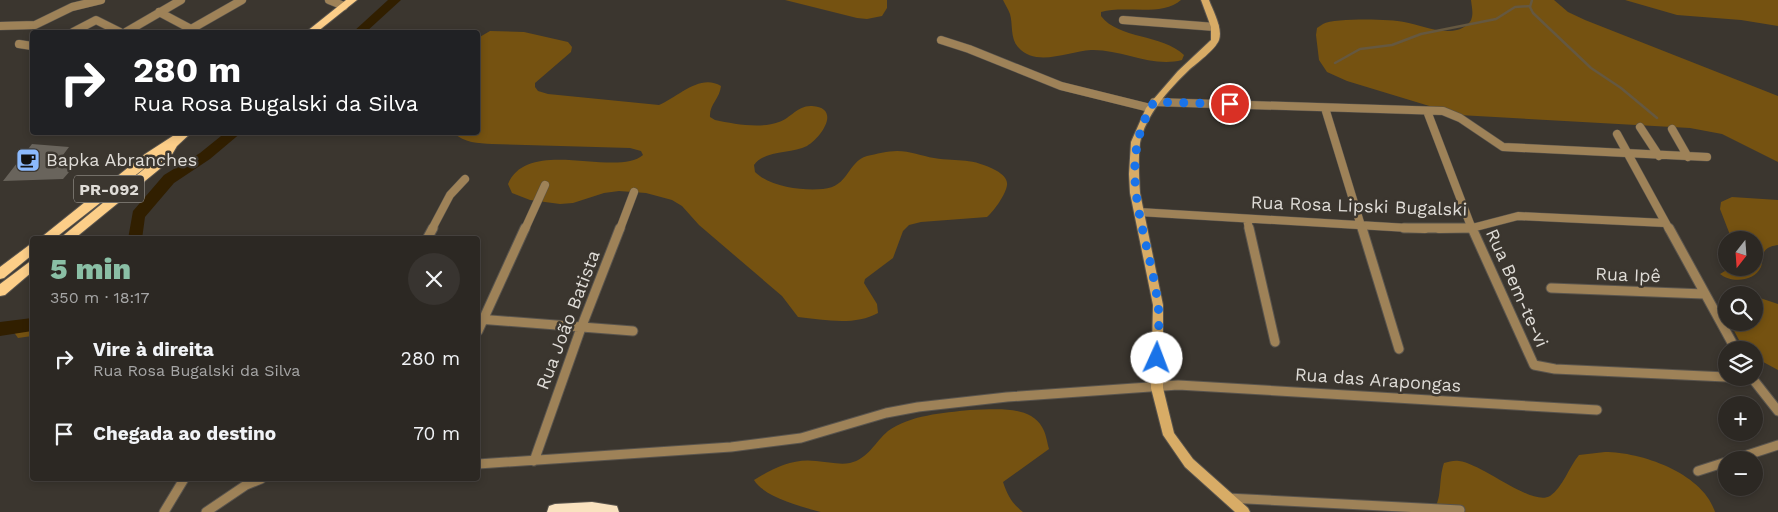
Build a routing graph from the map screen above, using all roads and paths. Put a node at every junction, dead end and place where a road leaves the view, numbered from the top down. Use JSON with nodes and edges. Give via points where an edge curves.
{"nodes":[{"id":1,"x":101,"y":0,"type":"edge"},
{"id":2,"x":181,"y":0,"type":"edge"},
{"id":3,"x":242,"y":0,"type":"edge"},
{"id":4,"x":329,"y":0,"type":"edge"},
{"id":5,"x":1205,"y":0,"type":"edge"},
{"id":6,"x":86,"y":1,"type":"edge"},
{"id":7,"x":348,"y":3,"type":"edge"},
{"id":8,"x":160,"y":12,"type":"junction"},
{"id":9,"x":1123,"y":20,"type":"dead end"},
{"id":10,"x":0,"y":26,"type":"edge"},
{"id":11,"x":1216,"y":27,"type":"junction"},
{"id":12,"x":77,"y":30,"type":"edge"},
{"id":13,"x":116,"y":30,"type":"edge"},
{"id":14,"x":129,"y":30,"type":"edge"},
{"id":15,"x":187,"y":30,"type":"edge"},
{"id":16,"x":191,"y":30,"type":"edge"},
{"id":17,"x":314,"y":30,"type":"edge"},
{"id":18,"x":941,"y":40,"type":"dead end"},
{"id":19,"x":19,"y":44,"type":"dead end"},
{"id":20,"x":30,"y":46,"type":"edge"},
{"id":21,"x":1152,"y":105,"type":"junction"},
{"id":22,"x":1325,"y":108,"type":"junction"},
{"id":23,"x":1427,"y":111,"type":"junction"},
{"id":24,"x":1444,"y":111,"type":"joint"},
{"id":25,"x":1640,"y":127,"type":"dead end"},
{"id":26,"x":1672,"y":129,"type":"dead end"},
{"id":27,"x":1617,"y":134,"type":"dead end"},
{"id":28,"x":183,"y":135,"type":"edge"},
{"id":29,"x":175,"y":142,"type":"junction"},
{"id":30,"x":1628,"y":154,"type":"junction"},
{"id":31,"x":1659,"y":156,"type":"junction"},
{"id":32,"x":1688,"y":157,"type":"junction"},
{"id":33,"x":1708,"y":158,"type":"dead end"},
{"id":34,"x":465,"y":178,"type":"dead end"},
{"id":35,"x":545,"y":185,"type":"dead end"},
{"id":36,"x":634,"y":192,"type":"dead end"},
{"id":37,"x":1139,"y":212,"type":"junction"},
{"id":38,"x":1247,"y":219,"type":"junction"},
{"id":39,"x":1665,"y":223,"type":"junction"},
{"id":40,"x":1362,"y":225,"type":"junction"},
{"id":41,"x":1472,"y":228,"type":"junction"},
{"id":42,"x":49,"y":236,"type":"edge"},
{"id":43,"x":69,"y":236,"type":"edge"},
{"id":44,"x":428,"y":236,"type":"edge"},
{"id":45,"x":30,"y":250,"type":"edge"},
{"id":46,"x":30,"y":267,"type":"edge"},
{"id":47,"x":0,"y":274,"type":"edge"},
{"id":48,"x":1551,"y":288,"type":"dead end"},
{"id":49,"x":0,"y":291,"type":"edge"},
{"id":50,"x":1704,"y":294,"type":"junction"},
{"id":51,"x":480,"y":319,"type":"edge"},
{"id":52,"x":581,"y":328,"type":"junction"},
{"id":53,"x":633,"y":331,"type":"dead end"},
{"id":54,"x":1731,"y":341,"type":"edge"},
{"id":55,"x":1275,"y":342,"type":"dead end"},
{"id":56,"x":1399,"y":349,"type":"dead end"},
{"id":57,"x":1718,"y":377,"type":"edge"},
{"id":58,"x":1758,"y":386,"type":"edge"},
{"id":59,"x":1157,"y":388,"type":"junction"},
{"id":60,"x":1597,"y":410,"type":"dead end"},
{"id":61,"x":1778,"y":411,"type":"edge"},
{"id":62,"x":1778,"y":445,"type":"edge"},
{"id":63,"x":1760,"y":451,"type":"edge"},
{"id":64,"x":534,"y":460,"type":"junction"},
{"id":65,"x":480,"y":464,"type":"edge"},
{"id":66,"x":1718,"y":465,"type":"edge"},
{"id":67,"x":1698,"y":471,"type":"dead end"},
{"id":68,"x":183,"y":481,"type":"edge"},
{"id":69,"x":256,"y":481,"type":"edge"},
{"id":70,"x":1227,"y":498,"type":"junction"},
{"id":71,"x":1460,"y":510,"type":"dead end"},
{"id":72,"x":164,"y":512,"type":"edge"},
{"id":73,"x":206,"y":512,"type":"edge"},
{"id":74,"x":555,"y":512,"type":"edge"},
{"id":75,"x":611,"y":512,"type":"edge"},
{"id":76,"x":1244,"y":512,"type":"edge"}],
"edges":[{"from":1,"to":6,"type":"street"},
{"from":2,"to":8,"type":"street"},
{"from":3,"to":16,"type":"street"},
{"from":4,"to":7,"type":"street"},
{"from":5,"to":11,"type":"main road"},
{"from":6,"to":10,"type":"street","via":[[35,25]]},
{"from":7,"to":17,"type":"main road"},
{"from":8,"to":14,"type":"street"},
{"from":8,"to":15,"type":"street"},
{"from":9,"to":11,"type":"street"},
{"from":11,"to":21,"type":"main road","via":[[1211,46]]},
{"from":12,"to":13,"type":"street","via":[[96,20]]},
{"from":18,"to":21,"type":"street","via":[[969,48],[1048,82],[1084,93]]},
{"from":19,"to":20,"type":"street"},
{"from":21,"to":22,"type":"street"},
{"from":21,"to":37,"type":"main road","via":[[1136,142],[1134,174]]},
{"from":22,"to":23,"type":"street"},
{"from":22,"to":40,"type":"street"},
{"from":23,"to":24,"type":"street"},
{"from":23,"to":41,"type":"street","name":"Rua Bem-te-vi"},
{"from":24,"to":30,"type":"street","via":[[1456,114],[1503,147]]},
{"from":25,"to":31,"type":"street"},
{"from":26,"to":32,"type":"street"},
{"from":27,"to":30,"type":"street"},
{"from":28,"to":29,"type":"main road","number":"PR-092"},
{"from":29,"to":42,"type":"main road","number":"PR-092","via":[[149,157]]},
{"from":29,"to":43,"type":"main road","number":"PR-092","via":[[162,160]]},
{"from":30,"to":31,"type":"street"},
{"from":30,"to":39,"type":"street"},
{"from":31,"to":32,"type":"street"},
{"from":32,"to":33,"type":"street"},
{"from":34,"to":44,"type":"street","via":[[450,195]]},
{"from":35,"to":51,"type":"street"},
{"from":36,"to":52,"type":"street","name":"Rua João Batista"},
{"from":37,"to":38,"type":"street","name":"Rua Rosa Lipski Bugalski"},
{"from":37,"to":59,"type":"main road","via":[[1158,304]]},
{"from":38,"to":40,"type":"street","name":"Rua Rosa Lipski Bugalski"},
{"from":38,"to":55,"type":"street"},
{"from":39,"to":41,"type":"street","name":"Rua Rosa Lipski Bugalski","via":[[1518,216]]},
{"from":39,"to":50,"type":"street"},
{"from":40,"to":41,"type":"street","name":"Rua Rosa Lipski Bugalski"},
{"from":40,"to":56,"type":"street"},
{"from":41,"to":57,"type":"street","name":"Rua Bem-te-vi","via":[[1534,366]]},
{"from":45,"to":47,"type":"main road"},
{"from":46,"to":49,"type":"main road"},
{"from":48,"to":50,"type":"street","name":"Rua Ipê"},
{"from":50,"to":54,"type":"street"},
{"from":51,"to":52,"type":"street"},
{"from":52,"to":53,"type":"street"},
{"from":52,"to":64,"type":"street","name":"Rua João Batista"},
{"from":58,"to":61,"type":"street"},
{"from":59,"to":60,"type":"street","name":"Rua das Arapongas","via":[[1198,385]]},
{"from":59,"to":64,"type":"street","via":[[1008,397],[918,407],[802,438],[731,447]]},
{"from":59,"to":70,"type":"main road","via":[[1169,435],[1189,463]]},
{"from":62,"to":63,"type":"street"},
{"from":64,"to":65,"type":"street"},
{"from":66,"to":67,"type":"street"},
{"from":68,"to":72,"type":"street"},
{"from":69,"to":73,"type":"street"},
{"from":70,"to":71,"type":"street"},
{"from":70,"to":76,"type":"main road"},
{"from":74,"to":75,"type":"highway"}]}
